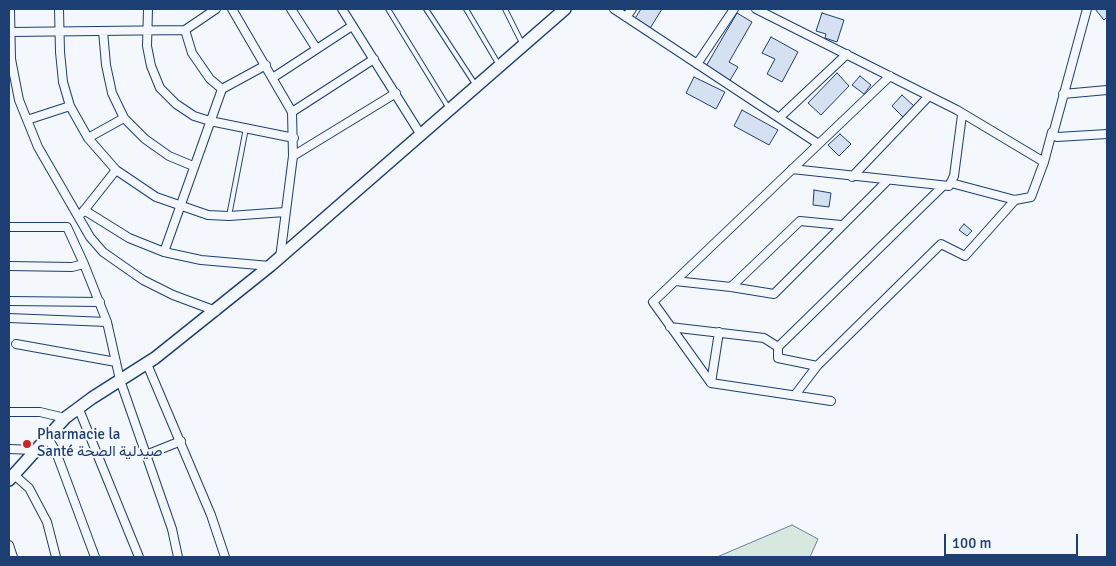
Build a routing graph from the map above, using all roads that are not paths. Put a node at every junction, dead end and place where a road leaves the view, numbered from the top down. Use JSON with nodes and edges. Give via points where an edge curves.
{"nodes":[{"id":1,"x":10,"y":9,"type":"edge"},
{"id":2,"x":59,"y":9,"type":"edge"},
{"id":3,"x":148,"y":9,"type":"edge"},
{"id":4,"x":216,"y":9,"type":"edge"},
{"id":5,"x":232,"y":9,"type":"edge"},
{"id":6,"x":291,"y":9,"type":"edge"},
{"id":7,"x":342,"y":9,"type":"edge"},
{"id":8,"x":388,"y":9,"type":"edge"},
{"id":9,"x":426,"y":9,"type":"edge"},
{"id":10,"x":466,"y":9,"type":"edge"},
{"id":11,"x":505,"y":9,"type":"edge"},
{"id":12,"x":614,"y":9,"type":"edge"},
{"id":13,"x":632,"y":9,"type":"edge"},
{"id":14,"x":734,"y":9,"type":"edge"},
{"id":15,"x":756,"y":9,"type":"edge"},
{"id":16,"x":1087,"y":9,"type":"edge"},
{"id":17,"x":558,"y":11,"type":"edge"},
{"id":18,"x":626,"y":17,"type":"junction"},
{"id":19,"x":352,"y":26,"type":"junction"},
{"id":20,"x":185,"y":30,"type":"junction"},
{"id":21,"x":103,"y":31,"type":"junction"},
{"id":22,"x":10,"y":32,"type":"junction"},
{"id":23,"x":59,"y":32,"type":"junction"},
{"id":24,"x":147,"y":32,"type":"junction"},
{"id":25,"x":523,"y":45,"type":"junction"},
{"id":26,"x":316,"y":48,"type":"junction"},
{"id":27,"x":847,"y":54,"type":"junction"},
{"id":28,"x":374,"y":59,"type":"junction"},
{"id":29,"x":697,"y":64,"type":"junction"},
{"id":30,"x":266,"y":65,"type":"junction"},
{"id":31,"x":499,"y":66,"type":"junction"},
{"id":32,"x":890,"y":76,"type":"junction"},
{"id":33,"x":274,"y":77,"type":"junction"},
{"id":34,"x":476,"y":86,"type":"junction"},
{"id":35,"x":222,"y":89,"type":"junction"},
{"id":36,"x":1107,"y":90,"type":"edge"},
{"id":37,"x":396,"y":93,"type":"junction"},
{"id":38,"x":1063,"y":94,"type":"junction"},
{"id":39,"x":929,"y":96,"type":"junction"},
{"id":40,"x":70,"y":106,"type":"junction"},
{"id":41,"x":450,"y":109,"type":"junction"},
{"id":42,"x":292,"y":112,"type":"junction"},
{"id":43,"x":962,"y":115,"type":"junction"},
{"id":44,"x":780,"y":117,"type":"junction"},
{"id":45,"x":124,"y":118,"type":"junction"},
{"id":46,"x":27,"y":120,"type":"junction"},
{"id":47,"x":210,"y":121,"type":"junction"},
{"id":48,"x":246,"y":128,"type":"junction"},
{"id":49,"x":1052,"y":132,"type":"junction"},
{"id":50,"x":420,"y":134,"type":"junction"},
{"id":51,"x":1107,"y":134,"type":"edge"},
{"id":52,"x":88,"y":138,"type":"junction"},
{"id":53,"x":294,"y":138,"type":"junction"},
{"id":54,"x":818,"y":143,"type":"junction"},
{"id":55,"x":293,"y":156,"type":"junction"},
{"id":56,"x":1044,"y":162,"type":"junction"},
{"id":57,"x":193,"y":166,"type":"junction"},
{"id":58,"x":792,"y":169,"type":"junction"},
{"id":59,"x":116,"y":170,"type":"junction"},
{"id":60,"x":852,"y":177,"type":"junction"},
{"id":61,"x":886,"y":181,"type":"junction"},
{"id":62,"x":952,"y":183,"type":"junction"},
{"id":63,"x":943,"y":186,"type":"junction"},
{"id":64,"x":1015,"y":200,"type":"junction"},
{"id":65,"x":181,"y":206,"type":"junction"},
{"id":66,"x":84,"y":210,"type":"junction"},
{"id":67,"x":285,"y":212,"type":"junction"},
{"id":68,"x":229,"y":216,"type":"junction"},
{"id":69,"x":77,"y":218,"type":"junction"},
{"id":70,"x":841,"y":225,"type":"junction"},
{"id":71,"x":9,"y":227,"type":"edge"},
{"id":72,"x":164,"y":252,"type":"junction"},
{"id":73,"x":280,"y":258,"type":"junction"},
{"id":74,"x":84,"y":264,"type":"junction"},
{"id":75,"x":9,"y":266,"type":"edge"},
{"id":76,"x":270,"y":266,"type":"junction"},
{"id":77,"x":675,"y":281,"type":"junction"},
{"id":78,"x":731,"y":286,"type":"junction"},
{"id":79,"x":9,"y":301,"type":"edge"},
{"id":80,"x":100,"y":302,"type":"junction"},
{"id":81,"x":216,"y":311,"type":"junction"},
{"id":82,"x":9,"y":318,"type":"edge"},
{"id":83,"x":107,"y":322,"type":"junction"},
{"id":84,"x":670,"y":327,"type":"junction"},
{"id":85,"x":719,"y":332,"type":"junction"},
{"id":86,"x":16,"y":344,"type":"dead end"},
{"id":87,"x":778,"y":347,"type":"junction"},
{"id":88,"x":116,"y":362,"type":"junction"},
{"id":89,"x":147,"y":364,"type":"junction"},
{"id":90,"x":817,"y":366,"type":"junction"},
{"id":91,"x":120,"y":380,"type":"junction"},
{"id":92,"x":710,"y":382,"type":"junction"},
{"id":93,"x":795,"y":395,"type":"junction"},
{"id":94,"x":831,"y":400,"type":"dead end"},
{"id":95,"x":78,"y":407,"type":"junction"},
{"id":96,"x":9,"y":412,"type":"edge"},
{"id":97,"x":65,"y":418,"type":"junction"},
{"id":98,"x":47,"y":436,"type":"junction"},
{"id":99,"x":181,"y":441,"type":"junction"},
{"id":100,"x":9,"y":449,"type":"edge"},
{"id":101,"x":34,"y":450,"type":"junction"},
{"id":102,"x":146,"y":455,"type":"junction"},
{"id":103,"x":12,"y":473,"type":"edge"},
{"id":104,"x":9,"y":545,"type":"edge"},
{"id":105,"x":13,"y":557,"type":"edge"},
{"id":106,"x":56,"y":557,"type":"edge"},
{"id":107,"x":95,"y":557,"type":"edge"},
{"id":108,"x":139,"y":557,"type":"edge"},
{"id":109,"x":178,"y":557,"type":"edge"},
{"id":110,"x":225,"y":557,"type":"edge"}],
"edges":[{"from":1,"to":22,"type":"street"},
{"from":2,"to":23,"type":"street"},
{"from":3,"to":24,"type":"street"},
{"from":4,"to":20,"type":"street"},
{"from":5,"to":30,"type":"street"},
{"from":6,"to":26,"type":"street"},
{"from":7,"to":19,"type":"street"},
{"from":8,"to":41,"type":"lane"},
{"from":9,"to":34,"type":"lane"},
{"from":10,"to":31,"type":"lane"},
{"from":11,"to":25,"type":"lane"},
{"from":12,"to":18,"type":"street"},
{"from":13,"to":18,"type":"street"},
{"from":14,"to":29,"type":"street"},
{"from":15,"to":27,"type":"street"},
{"from":16,"to":38,"type":"street"},
{"from":17,"to":25,"type":"street"},
{"from":18,"to":29,"type":"street"},
{"from":19,"to":26,"type":"street"},
{"from":19,"to":28,"type":"street"},
{"from":20,"to":24,"type":"street"},
{"from":20,"to":35,"type":"street","via":[[192,53],[210,79]]},
{"from":21,"to":23,"type":"street"},
{"from":21,"to":24,"type":"street"},
{"from":21,"to":45,"type":"street","via":[[112,93]]},
{"from":22,"to":23,"type":"street"},
{"from":22,"to":46,"type":"street","via":[[14,81]]},
{"from":23,"to":40,"type":"street"},
{"from":24,"to":47,"type":"street","via":[[151,66],[160,88],[194,116]]},
{"from":25,"to":31,"type":"street"},
{"from":26,"to":33,"type":"street"},
{"from":27,"to":32,"type":"street"},
{"from":27,"to":44,"type":"street"},
{"from":28,"to":37,"type":"street"},
{"from":28,"to":42,"type":"street"},
{"from":29,"to":44,"type":"street"},
{"from":30,"to":33,"type":"street"},
{"from":30,"to":35,"type":"street"},
{"from":31,"to":34,"type":"street"},
{"from":32,"to":39,"type":"street"},
{"from":32,"to":54,"type":"street"},
{"from":33,"to":42,"type":"street"},
{"from":34,"to":41,"type":"street"},
{"from":35,"to":47,"type":"street"},
{"from":36,"to":38,"type":"street"},
{"from":37,"to":50,"type":"street"},
{"from":37,"to":55,"type":"street"},
{"from":38,"to":49,"type":"street"},
{"from":39,"to":43,"type":"street"},
{"from":39,"to":60,"type":"street"},
{"from":40,"to":46,"type":"street"},
{"from":40,"to":52,"type":"street"},
{"from":41,"to":50,"type":"street"},
{"from":42,"to":53,"type":"street"},
{"from":43,"to":56,"type":"street"},
{"from":43,"to":62,"type":"street"},
{"from":44,"to":54,"type":"street"},
{"from":45,"to":52,"type":"street"},
{"from":45,"to":57,"type":"street","via":[[161,150]]},
{"from":46,"to":69,"type":"street"},
{"from":47,"to":48,"type":"street"},
{"from":47,"to":57,"type":"street"},
{"from":48,"to":53,"type":"street"},
{"from":48,"to":68,"type":"lane"},
{"from":49,"to":51,"type":"street","via":[[1057,137]]},
{"from":49,"to":56,"type":"street"},
{"from":50,"to":73,"type":"street"},
{"from":52,"to":59,"type":"street"},
{"from":53,"to":55,"type":"street"},
{"from":54,"to":58,"type":"street"},
{"from":55,"to":67,"type":"street"},
{"from":56,"to":64,"type":"street","via":[[1031,197]]},
{"from":57,"to":65,"type":"street"},
{"from":58,"to":60,"type":"street"},
{"from":58,"to":77,"type":"street"},
{"from":59,"to":65,"type":"street","via":[[156,197]]},
{"from":59,"to":66,"type":"street"},
{"from":60,"to":61,"type":"street"},
{"from":61,"to":63,"type":"street"},
{"from":61,"to":70,"type":"street"},
{"from":62,"to":63,"type":"street"},
{"from":62,"to":64,"type":"street"},
{"from":63,"to":87,"type":"street"},
{"from":64,"to":90,"type":"street","via":[[965,256],[942,244]]},
{"from":65,"to":68,"type":"street","via":[[208,215]]},
{"from":65,"to":72,"type":"street"},
{"from":66,"to":69,"type":"street"},
{"from":66,"to":72,"type":"street","via":[[129,238]]},
{"from":67,"to":68,"type":"street"},
{"from":67,"to":73,"type":"street"},
{"from":69,"to":81,"type":"street","via":[[103,252],[123,268],[173,295]]},
{"from":70,"to":78,"type":"street","via":[[800,221]]},
{"from":70,"to":78,"type":"street","via":[[774,294]]},
{"from":71,"to":74,"type":"street","via":[[67,227]]},
{"from":72,"to":76,"type":"street","via":[[201,260]]},
{"from":73,"to":76,"type":"street"},
{"from":74,"to":75,"type":"street","via":[[72,267]]},
{"from":74,"to":80,"type":"street"},
{"from":76,"to":81,"type":"street"},
{"from":77,"to":78,"type":"street"},
{"from":77,"to":84,"type":"street","via":[[653,302]]},
{"from":79,"to":80,"type":"street"},
{"from":80,"to":83,"type":"street"},
{"from":81,"to":89,"type":"street"},
{"from":82,"to":83,"type":"street"},
{"from":83,"to":88,"type":"street"},
{"from":84,"to":85,"type":"street"},
{"from":84,"to":92,"type":"street"},
{"from":85,"to":87,"type":"street","via":[[764,338]]},
{"from":85,"to":92,"type":"street"},
{"from":86,"to":88,"type":"street"},
{"from":87,"to":90,"type":"street","via":[[778,358]]},
{"from":88,"to":91,"type":"street"},
{"from":89,"to":91,"type":"street"},
{"from":89,"to":99,"type":"street"},
{"from":90,"to":93,"type":"street"},
{"from":91,"to":95,"type":"street"},
{"from":91,"to":102,"type":"street"},
{"from":92,"to":93,"type":"street"},
{"from":93,"to":94,"type":"street"},
{"from":95,"to":97,"type":"street"},
{"from":95,"to":108,"type":"street"},
{"from":96,"to":97,"type":"street","via":[[40,412]]},
{"from":97,"to":98,"type":"street"},
{"from":98,"to":101,"type":"street"},
{"from":98,"to":107,"type":"street"},
{"from":99,"to":102,"type":"street"},
{"from":99,"to":110,"type":"street"},
{"from":100,"to":101,"type":"street"},
{"from":101,"to":103,"type":"street"},
{"from":102,"to":109,"type":"street","via":[[172,529]]},
{"from":103,"to":106,"type":"street","via":[[29,488],[47,522]]},
{"from":104,"to":105,"type":"street"}]}
